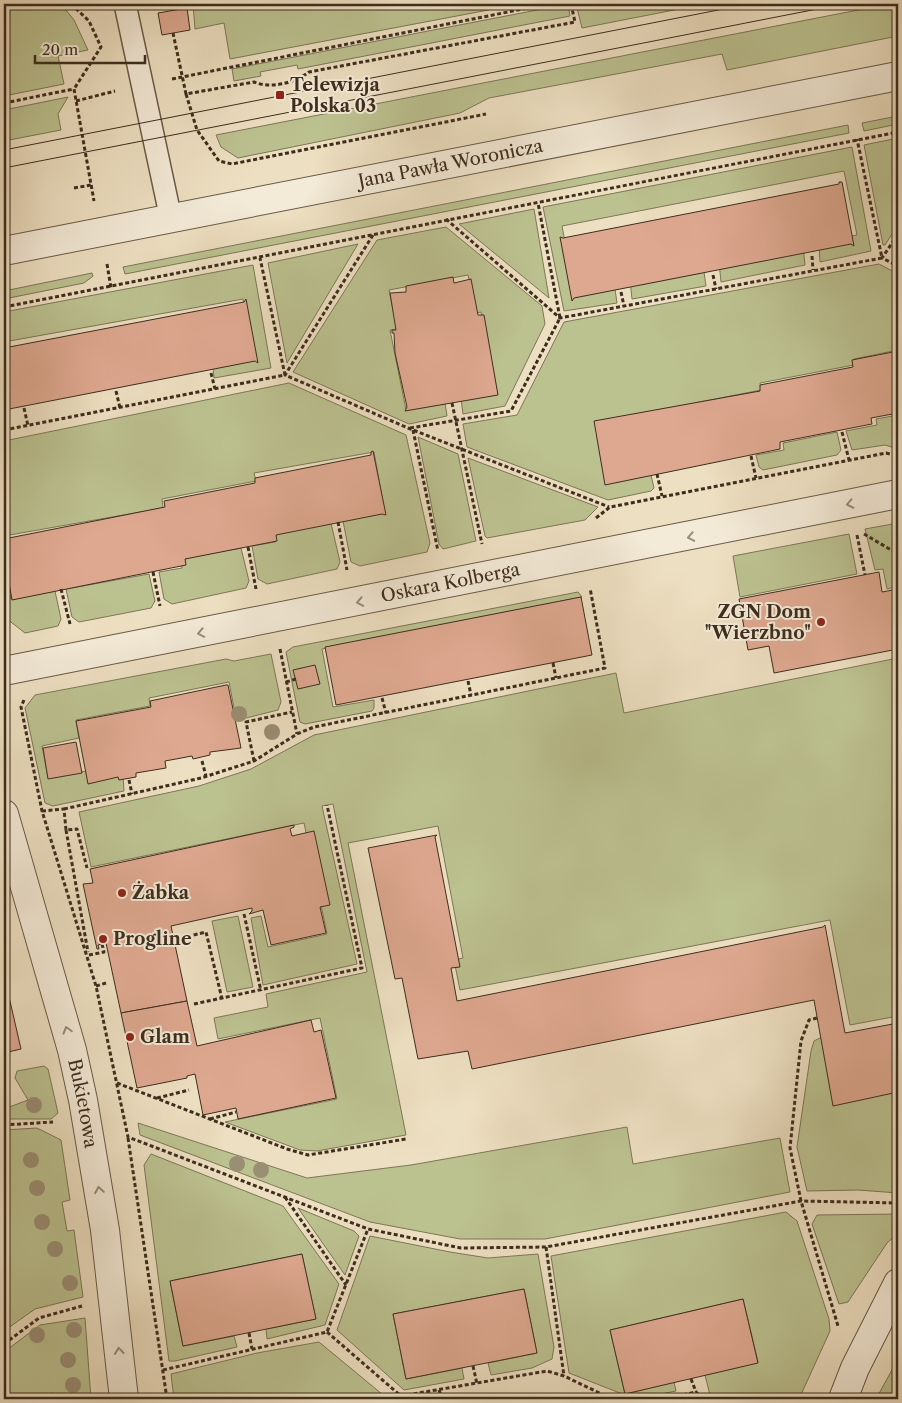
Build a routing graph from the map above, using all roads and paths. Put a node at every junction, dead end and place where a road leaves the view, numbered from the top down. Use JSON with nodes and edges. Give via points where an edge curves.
{"nodes":[{"id":1,"x":71,"y":4,"type":"edge"},
{"id":2,"x":125,"y":4,"type":"edge"},
{"id":3,"x":548,"y":4,"type":"edge"},
{"id":4,"x":571,"y":4,"type":"edge"},
{"id":5,"x":173,"y":33,"type":"dead end"},
{"id":6,"x":182,"y":76,"type":"junction"},
{"id":7,"x":898,"y":76,"type":"edge"},
{"id":8,"x":142,"y":85,"type":"junction"},
{"id":9,"x":74,"y":89,"type":"junction"},
{"id":10,"x":186,"y":94,"type":"junction"},
{"id":11,"x":76,"y":101,"type":"junction"},
{"id":12,"x":4,"y":103,"type":"edge"},
{"id":13,"x":486,"y":114,"type":"dead end"},
{"id":14,"x":898,"y":132,"type":"edge"},
{"id":15,"x":858,"y":139,"type":"junction"},
{"id":16,"x":91,"y":185,"type":"junction"},
{"id":17,"x":74,"y":188,"type":"dead end"},
{"id":18,"x":538,"y":203,"type":"junction"},
{"id":19,"x":170,"y":219,"type":"junction"},
{"id":20,"x":446,"y":219,"type":"junction"},
{"id":21,"x":101,"y":232,"type":"junction"},
{"id":22,"x":373,"y":234,"type":"junction"},
{"id":23,"x":898,"y":234,"type":"edge"},
{"id":24,"x":4,"y":251,"type":"edge"},
{"id":25,"x":812,"y":256,"type":"dead end"},
{"id":26,"x":260,"y":258,"type":"junction"},
{"id":27,"x":882,"y":258,"type":"junction"},
{"id":28,"x":898,"y":266,"type":"edge"},
{"id":29,"x":813,"y":270,"type":"junction"},
{"id":30,"x":713,"y":275,"type":"dead end"},
{"id":31,"x":111,"y":288,"type":"junction"},
{"id":32,"x":716,"y":289,"type":"junction"},
{"id":33,"x":622,"y":292,"type":"dead end"},
{"id":34,"x":624,"y":306,"type":"junction"},
{"id":35,"x":4,"y":307,"type":"edge"},
{"id":36,"x":560,"y":318,"type":"junction"},
{"id":37,"x":211,"y":374,"type":"dead end"},
{"id":38,"x":285,"y":375,"type":"junction"},
{"id":39,"x":215,"y":389,"type":"junction"},
{"id":40,"x":116,"y":391,"type":"dead end"},
{"id":41,"x":452,"y":403,"type":"dead end"},
{"id":42,"x":24,"y":408,"type":"dead end"},
{"id":43,"x":120,"y":408,"type":"junction"},
{"id":44,"x":456,"y":420,"type":"junction"},
{"id":45,"x":28,"y":426,"type":"junction"},
{"id":46,"x":408,"y":428,"type":"junction"},
{"id":47,"x":413,"y":429,"type":"junction"},
{"id":48,"x":4,"y":430,"type":"edge"},
{"id":49,"x":842,"y":432,"type":"dead end"},
{"id":50,"x":462,"y":449,"type":"junction"},
{"id":51,"x":751,"y":456,"type":"dead end"},
{"id":52,"x":849,"y":460,"type":"dead end"},
{"id":53,"x":657,"y":474,"type":"dead end"},
{"id":54,"x":756,"y":478,"type":"dead end"},
{"id":55,"x":898,"y":494,"type":"edge"},
{"id":56,"x":662,"y":496,"type":"dead end"},
{"id":57,"x":610,"y":507,"type":"dead end"},
{"id":58,"x":338,"y":522,"type":"dead end"},
{"id":59,"x":248,"y":547,"type":"dead end"},
{"id":60,"x":483,"y":549,"type":"dead end"},
{"id":61,"x":898,"y":554,"type":"edge"},
{"id":62,"x":439,"y":557,"type":"dead end"},
{"id":63,"x":153,"y":572,"type":"dead end"},
{"id":64,"x":865,"y":575,"type":"dead end"},
{"id":65,"x":348,"y":576,"type":"dead end"},
{"id":66,"x":589,"y":584,"type":"dead end"},
{"id":67,"x":61,"y":589,"type":"dead end"},
{"id":68,"x":257,"y":594,"type":"dead end"},
{"id":69,"x":161,"y":614,"type":"dead end"},
{"id":70,"x":72,"y":632,"type":"dead end"},
{"id":71,"x":279,"y":644,"type":"dead end"},
{"id":72,"x":553,"y":663,"type":"dead end"},
{"id":73,"x":4,"y":671,"type":"edge"},
{"id":74,"x":556,"y":678,"type":"junction"},
{"id":75,"x":296,"y":679,"type":"dead end"},
{"id":76,"x":468,"y":681,"type":"dead end"},
{"id":77,"x":286,"y":682,"type":"junction"},
{"id":78,"x":26,"y":693,"type":"dead end"},
{"id":79,"x":471,"y":695,"type":"junction"},
{"id":80,"x":382,"y":698,"type":"dead end"},
{"id":81,"x":292,"y":712,"type":"junction"},
{"id":82,"x":386,"y":713,"type":"junction"},
{"id":83,"x":297,"y":734,"type":"junction"},
{"id":84,"x":202,"y":760,"type":"dead end"},
{"id":85,"x":254,"y":761,"type":"junction"},
{"id":86,"x":206,"y":776,"type":"junction"},
{"id":87,"x":129,"y":780,"type":"dead end"},
{"id":88,"x":132,"y":794,"type":"junction"},
{"id":89,"x":327,"y":805,"type":"dead end"},
{"id":90,"x":64,"y":809,"type":"junction"},
{"id":91,"x":42,"y":811,"type":"junction"},
{"id":92,"x":4,"y":814,"type":"edge"},
{"id":93,"x":66,"y":830,"type":"junction"},
{"id":94,"x":87,"y":868,"type":"dead end"},
{"id":95,"x":244,"y":914,"type":"dead end"},
{"id":96,"x":181,"y":938,"type":"dead end"},
{"id":97,"x":102,"y":944,"type":"dead end"},
{"id":98,"x":89,"y":955,"type":"junction"},
{"id":99,"x":90,"y":965,"type":"junction"},
{"id":100,"x":106,"y":983,"type":"dead end"},
{"id":101,"x":96,"y":986,"type":"junction"},
{"id":102,"x":262,"y":990,"type":"junction"},
{"id":103,"x":222,"y":999,"type":"junction"},
{"id":104,"x":194,"y":1004,"type":"dead end"},
{"id":105,"x":818,"y":1018,"type":"dead end"},
{"id":106,"x":117,"y":1083,"type":"junction"},
{"id":107,"x":189,"y":1090,"type":"dead end"},
{"id":108,"x":156,"y":1098,"type":"junction"},
{"id":109,"x":236,"y":1112,"type":"dead end"},
{"id":110,"x":209,"y":1119,"type":"junction"},
{"id":111,"x":56,"y":1122,"type":"dead end"},
{"id":112,"x":4,"y":1125,"type":"edge"},
{"id":113,"x":128,"y":1137,"type":"junction"},
{"id":114,"x":406,"y":1139,"type":"dead end"},
{"id":115,"x":284,"y":1197,"type":"junction"},
{"id":116,"x":801,"y":1201,"type":"junction"},
{"id":117,"x":898,"y":1204,"type":"edge"},
{"id":118,"x":368,"y":1229,"type":"junction"},
{"id":119,"x":546,"y":1248,"type":"junction"},
{"id":120,"x":898,"y":1283,"type":"edge"},
{"id":121,"x":346,"y":1285,"type":"junction"},
{"id":122,"x":89,"y":1304,"type":"dead end"},
{"id":123,"x":9,"y":1308,"type":"dead end"},
{"id":124,"x":898,"y":1320,"type":"edge"},
{"id":125,"x":4,"y":1321,"type":"edge"},
{"id":126,"x":838,"y":1326,"type":"dead end"},
{"id":127,"x":328,"y":1332,"type":"junction"},
{"id":128,"x":249,"y":1333,"type":"dead end"},
{"id":129,"x":4,"y":1338,"type":"edge"},
{"id":130,"x":8,"y":1340,"type":"junction"},
{"id":131,"x":4,"y":1344,"type":"edge"},
{"id":132,"x":252,"y":1349,"type":"junction"},
{"id":133,"x":473,"y":1366,"type":"dead end"},
{"id":134,"x":163,"y":1370,"type":"junction"},
{"id":135,"x":564,"y":1376,"type":"junction"},
{"id":136,"x":691,"y":1379,"type":"dead end"},
{"id":137,"x":477,"y":1384,"type":"junction"},
{"id":138,"x":439,"y":1390,"type":"junction"},
{"id":139,"x":696,"y":1392,"type":"junction"},
{"id":140,"x":124,"y":1399,"type":"edge"},
{"id":141,"x":167,"y":1399,"type":"edge"},
{"id":142,"x":442,"y":1399,"type":"edge"},
{"id":143,"x":612,"y":1399,"type":"edge"},
{"id":144,"x":664,"y":1399,"type":"edge"},
{"id":145,"x":702,"y":1399,"type":"edge"},
{"id":146,"x":844,"y":1399,"type":"edge"}],
"edges":[{"from":1,"to":9,"type":"path","via":[[89,21],[101,46]]},
{"from":2,"to":8,"type":"lane"},
{"from":3,"to":6,"type":"path"},
{"from":4,"to":10,"type":"path","via":[[575,22],[309,72],[299,80],[264,86],[254,82]]},
{"from":5,"to":6,"type":"path"},
{"from":6,"to":8,"type":"path"},
{"from":6,"to":10,"type":"path"},
{"from":7,"to":19,"type":"street","name":"Jana Pawła Woronicza"},
{"from":8,"to":11,"type":"path"},
{"from":8,"to":19,"type":"lane"},
{"from":9,"to":11,"type":"path"},
{"from":9,"to":12,"type":"path"},
{"from":10,"to":13,"type":"path","via":[[197,130],[219,162],[232,164]]},
{"from":11,"to":16,"type":"path"},
{"from":14,"to":15,"type":"path"},
{"from":15,"to":18,"type":"path"},
{"from":15,"to":27,"type":"path"},
{"from":16,"to":17,"type":"path"},
{"from":16,"to":21,"type":"path"},
{"from":18,"to":20,"type":"path"},
{"from":18,"to":36,"type":"path"},
{"from":19,"to":21,"type":"street","name":"Jana Pawła Woronicza"},
{"from":20,"to":22,"type":"path"},
{"from":20,"to":36,"type":"path"},
{"from":21,"to":24,"type":"street","name":"Jana Pawła Woronicza"},
{"from":21,"to":31,"type":"path"},
{"from":22,"to":26,"type":"path"},
{"from":22,"to":38,"type":"path"},
{"from":23,"to":27,"type":"path"},
{"from":25,"to":29,"type":"path"},
{"from":26,"to":31,"type":"path"},
{"from":26,"to":38,"type":"path"},
{"from":27,"to":28,"type":"path"},
{"from":27,"to":29,"type":"path"},
{"from":29,"to":32,"type":"path"},
{"from":30,"to":32,"type":"path"},
{"from":31,"to":35,"type":"path"},
{"from":32,"to":34,"type":"path"},
{"from":33,"to":34,"type":"path"},
{"from":34,"to":36,"type":"path"},
{"from":36,"to":44,"type":"path","via":[[511,411]]},
{"from":37,"to":39,"type":"path"},
{"from":38,"to":39,"type":"path"},
{"from":38,"to":46,"type":"path"},
{"from":39,"to":43,"type":"path"},
{"from":40,"to":43,"type":"path"},
{"from":41,"to":44,"type":"path"},
{"from":42,"to":45,"type":"path"},
{"from":43,"to":45,"type":"path"},
{"from":44,"to":46,"type":"path"},
{"from":44,"to":50,"type":"path"},
{"from":45,"to":48,"type":"path"},
{"from":46,"to":47,"type":"path"},
{"from":47,"to":50,"type":"path"},
{"from":47,"to":62,"type":"path"},
{"from":49,"to":52,"type":"path"},
{"from":50,"to":57,"type":"path"},
{"from":50,"to":60,"type":"path"},
{"from":51,"to":54,"type":"path"},
{"from":53,"to":56,"type":"path"},
{"from":55,"to":73,"type":"street","name":"Oskara Kolberga","one_way":true},
{"from":58,"to":65,"type":"path"},
{"from":59,"to":68,"type":"path"},
{"from":61,"to":64,"type":"path","via":[[856,530]]},
{"from":63,"to":69,"type":"path"},
{"from":66,"to":74,"type":"path","via":[[606,668]]},
{"from":67,"to":70,"type":"path"},
{"from":71,"to":77,"type":"path"},
{"from":72,"to":74,"type":"path"},
{"from":74,"to":79,"type":"path"},
{"from":75,"to":77,"type":"path"},
{"from":76,"to":79,"type":"path"},
{"from":77,"to":81,"type":"path"},
{"from":78,"to":91,"type":"path","via":[[21,707]]},
{"from":79,"to":82,"type":"path"},
{"from":80,"to":82,"type":"path"},
{"from":81,"to":83,"type":"path"},
{"from":81,"to":85,"type":"path","via":[[244,722]]},
{"from":82,"to":83,"type":"path","via":[[314,726]]},
{"from":83,"to":85,"type":"path"},
{"from":84,"to":86,"type":"path"},
{"from":85,"to":86,"type":"path"},
{"from":86,"to":88,"type":"path"},
{"from":87,"to":88,"type":"path"},
{"from":88,"to":90,"type":"path"},
{"from":89,"to":102,"type":"path","via":[[362,968]]},
{"from":90,"to":91,"type":"path"},
{"from":90,"to":93,"type":"path"},
{"from":91,"to":99,"type":"path"},
{"from":140,"to":92,"type":"street","name":"Bukietowa","one_way":true,"via":[[106,1230],[83,1100],[70,1043]]},
{"from":93,"to":94,"type":"path","via":[[77,829]]},
{"from":93,"to":98,"type":"path"},
{"from":95,"to":102,"type":"path"},
{"from":96,"to":103,"type":"path","via":[[206,932]]},
{"from":97,"to":98,"type":"path","via":[[104,952]]},
{"from":98,"to":99,"type":"path"},
{"from":99,"to":101,"type":"path"},
{"from":100,"to":101,"type":"path"},
{"from":101,"to":106,"type":"path"},
{"from":102,"to":103,"type":"path"},
{"from":103,"to":104,"type":"path"},
{"from":105,"to":116,"type":"path","via":[[809,1020],[801,1041],[790,1148]]},
{"from":106,"to":108,"type":"path"},
{"from":106,"to":113,"type":"path"},
{"from":107,"to":108,"type":"path"},
{"from":108,"to":110,"type":"path"},
{"from":109,"to":110,"type":"path"},
{"from":110,"to":114,"type":"path","via":[[308,1155]]},
{"from":111,"to":112,"type":"path"},
{"from":113,"to":115,"type":"path"},
{"from":113,"to":134,"type":"path"},
{"from":115,"to":118,"type":"path"},
{"from":115,"to":121,"type":"path"},
{"from":116,"to":117,"type":"path"},
{"from":116,"to":119,"type":"path"},
{"from":116,"to":126,"type":"path"},
{"from":118,"to":119,"type":"path","via":[[461,1248]]},
{"from":118,"to":121,"type":"path"},
{"from":119,"to":135,"type":"path"},
{"from":120,"to":146,"type":"street","via":[[855,1368]]},
{"from":121,"to":127,"type":"path"},
{"from":122,"to":130,"type":"path","via":[[39,1318]]},
{"from":123,"to":125,"type":"path"},
{"from":124,"to":146,"type":"street"},
{"from":127,"to":132,"type":"path"},
{"from":127,"to":138,"type":"path","via":[[401,1396]]},
{"from":128,"to":132,"type":"path"},
{"from":129,"to":130,"type":"path"},
{"from":130,"to":131,"type":"path"},
{"from":132,"to":134,"type":"path"},
{"from":133,"to":137,"type":"path"},
{"from":134,"to":141,"type":"path"},
{"from":135,"to":137,"type":"path","via":[[547,1371]]},
{"from":135,"to":143,"type":"path"},
{"from":136,"to":139,"type":"path"},
{"from":137,"to":138,"type":"path"},
{"from":138,"to":142,"type":"path"},
{"from":139,"to":144,"type":"path"},
{"from":139,"to":145,"type":"path"}]}
